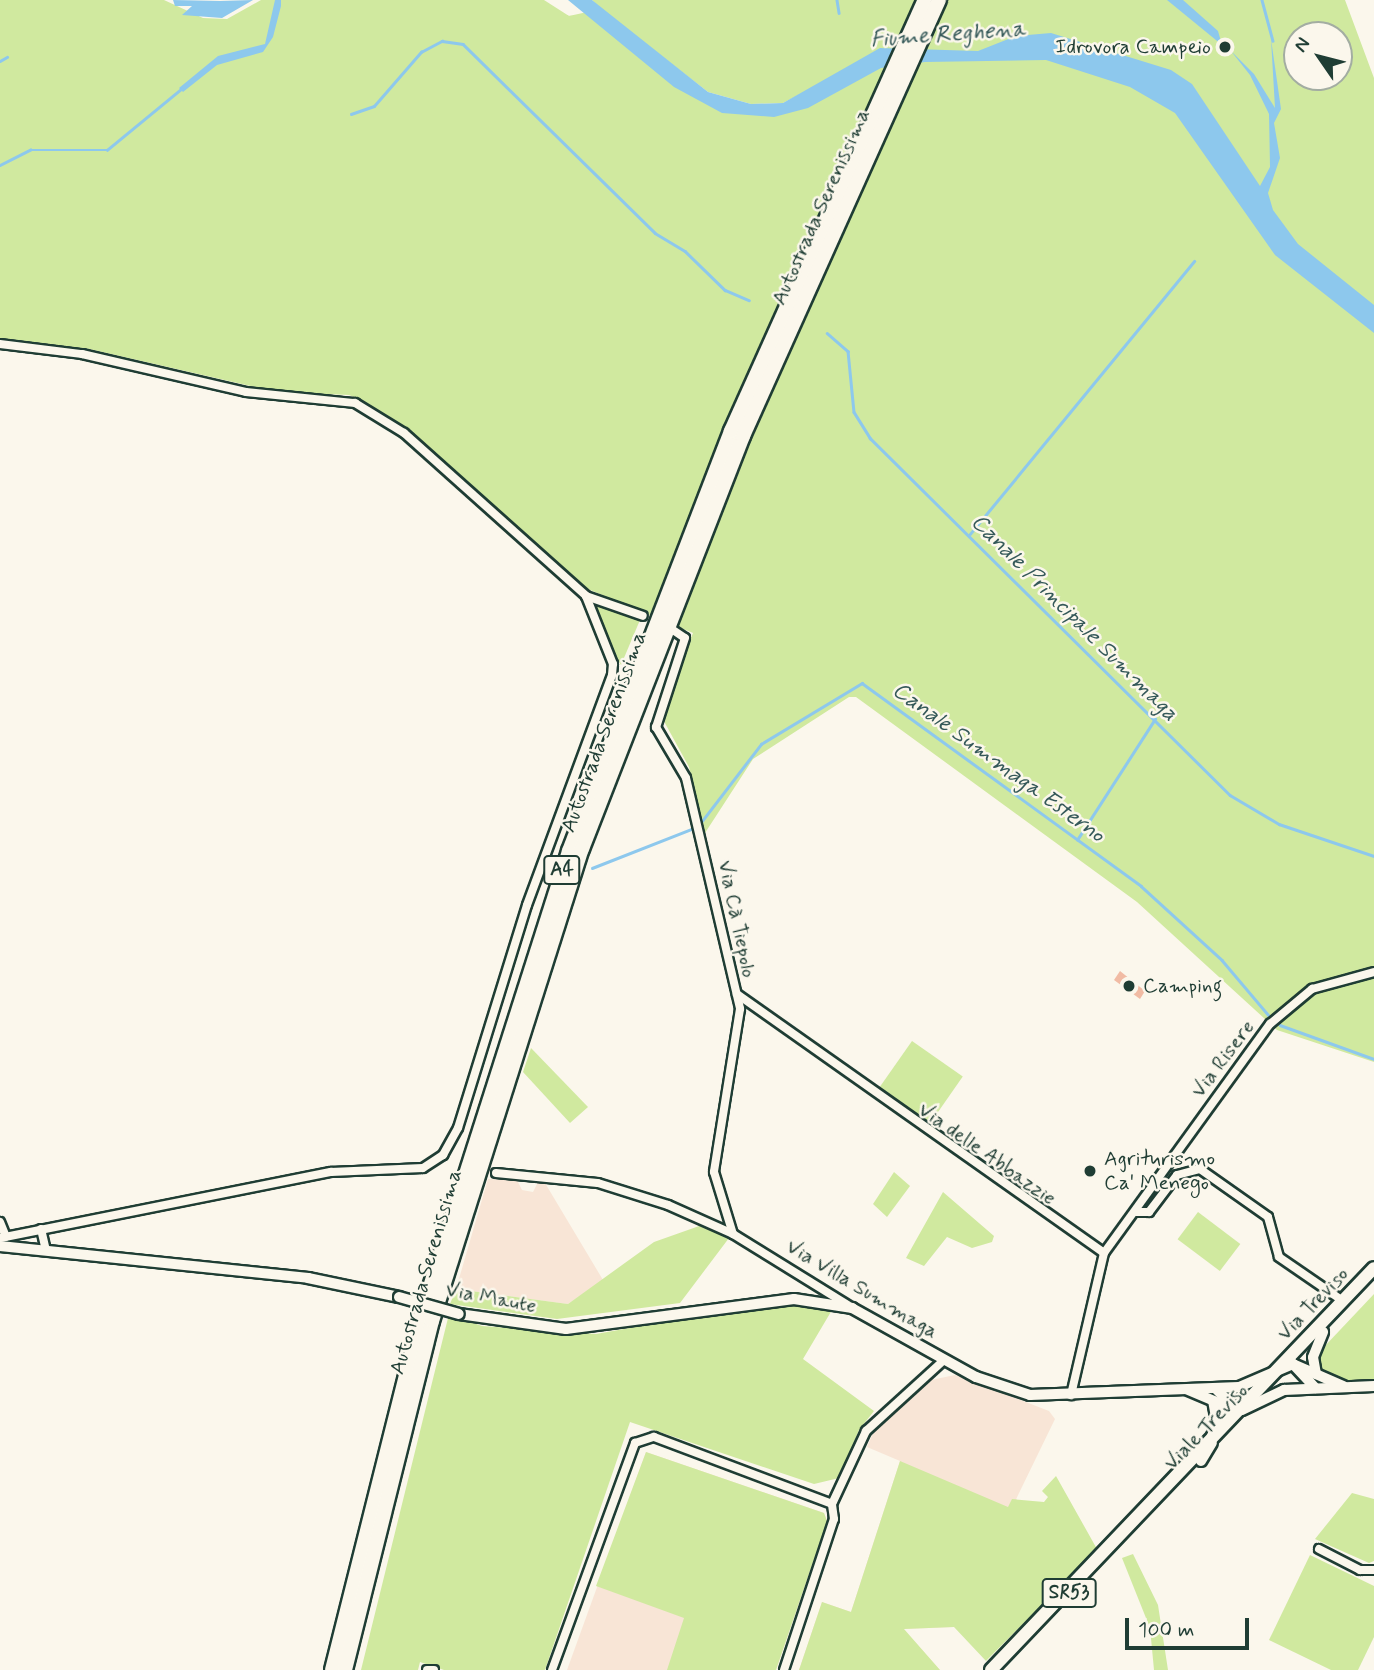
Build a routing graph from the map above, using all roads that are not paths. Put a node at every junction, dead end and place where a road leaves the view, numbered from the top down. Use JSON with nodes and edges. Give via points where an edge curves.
{"nodes":[{"id":1,"x":925,"y":0,"type":"edge"},
{"id":2,"x":939,"y":0,"type":"edge"},
{"id":3,"x":924,"y":17,"type":"junction"},
{"id":4,"x":886,"y":101,"type":"junction"},
{"id":5,"x":0,"y":344,"type":"edge"},
{"id":6,"x":586,"y":596,"type":"junction"},
{"id":7,"x":643,"y":617,"type":"dead end"},
{"id":8,"x":673,"y":630,"type":"dead end"},
{"id":9,"x":1374,"y":972,"type":"edge"},
{"id":10,"x":735,"y":992,"type":"junction"},
{"id":11,"x":496,"y":1173,"type":"dead end"},
{"id":12,"x":1136,"y":1212,"type":"junction"},
{"id":13,"x":0,"y":1222,"type":"edge"},
{"id":14,"x":41,"y":1229,"type":"junction"},
{"id":15,"x":733,"y":1234,"type":"junction"},
{"id":16,"x":2,"y":1240,"type":"edge"},
{"id":17,"x":46,"y":1250,"type":"junction"},
{"id":18,"x":1104,"y":1253,"type":"junction"},
{"id":19,"x":1374,"y":1268,"type":"edge"},
{"id":20,"x":1374,"y":1278,"type":"edge"},
{"id":21,"x":815,"y":1284,"type":"junction"},
{"id":22,"x":807,"y":1301,"type":"junction"},
{"id":23,"x":1343,"y":1301,"type":"junction"},
{"id":24,"x":852,"y":1308,"type":"junction"},
{"id":25,"x":1323,"y":1332,"type":"junction"},
{"id":26,"x":944,"y":1360,"type":"junction"},
{"id":27,"x":1287,"y":1365,"type":"junction"},
{"id":28,"x":1316,"y":1374,"type":"junction"},
{"id":29,"x":1343,"y":1386,"type":"junction"},
{"id":30,"x":1374,"y":1386,"type":"edge"},
{"id":31,"x":1215,"y":1388,"type":"junction"},
{"id":32,"x":1315,"y":1388,"type":"junction"},
{"id":33,"x":1185,"y":1389,"type":"junction"},
{"id":34,"x":1071,"y":1395,"type":"junction"},
{"id":35,"x":1213,"y":1401,"type":"junction"},
{"id":36,"x":1257,"y":1403,"type":"junction"},
{"id":37,"x":1238,"y":1411,"type":"junction"},
{"id":38,"x":1209,"y":1440,"type":"junction"},
{"id":39,"x":1201,"y":1461,"type":"junction"},
{"id":40,"x":832,"y":1504,"type":"junction"},
{"id":41,"x":1145,"y":1513,"type":"junction"},
{"id":42,"x":1319,"y":1549,"type":"dead end"},
{"id":43,"x":1374,"y":1570,"type":"edge"},
{"id":44,"x":332,"y":1670,"type":"edge"},
{"id":45,"x":345,"y":1670,"type":"edge"},
{"id":46,"x":427,"y":1670,"type":"edge"},
{"id":47,"x":434,"y":1670,"type":"edge"},
{"id":48,"x":552,"y":1670,"type":"edge"},
{"id":49,"x":784,"y":1670,"type":"edge"},
{"id":50,"x":991,"y":1670,"type":"edge"}],
"edges":[{"from":1,"to":3,"type":"highway","name":"Autostrada Serenissima","number":"A4"},
{"from":2,"to":3,"type":"highway","name":"Autostrada Serenissima","number":"A4"},
{"from":3,"to":4,"type":"highway","name":"Autostrada Serenissima","number":"A4"},
{"from":4,"to":44,"type":"highway","name":"Autostrada Serenissima","number":"A4","via":[[731,432],[569,851],[421,1315]]},
{"from":4,"to":45,"type":"highway","name":"Autostrada Serenissima","number":"A4","via":[[743,436],[582,849],[432,1321]]},
{"from":5,"to":6,"type":"street","via":[[82,354],[246,392],[363,407],[404,433]]},
{"from":6,"to":7,"type":"street"},
{"from":6,"to":14,"type":"street","via":[[613,664],[612,675],[527,905],[458,1128],[443,1155],[423,1168],[331,1172]]},
{"from":8,"to":10,"type":"street","name":"Via Cà Tiepolo","via":[[685,638],[656,727],[686,778]]},
{"from":9,"to":12,"type":"street","name":"Via Risere","via":[[1312,989],[1270,1024]]},
{"from":10,"to":15,"type":"street","name":"Via Cà Tiepolo","via":[[740,1022],[714,1172]]},
{"from":10,"to":18,"type":"street","name":"Via delle Abbazzie"},
{"from":11,"to":15,"type":"street","name":"Via Villa Summaga","via":[[598,1183],[668,1205]]},
{"from":12,"to":18,"type":"street","name":"Via Risere"},
{"from":12,"to":23,"type":"street","name":"Via Risere","via":[[1153,1208],[1177,1175],[1200,1169],[1268,1217],[1279,1257]]},
{"from":13,"to":16,"type":"street"},
{"from":14,"to":16,"type":"street"},
{"from":14,"to":17,"type":"street"},
{"from":15,"to":21,"type":"street","name":"Via Villa Summaga"},
{"from":16,"to":17,"type":"street","name":"Via Maute"},
{"from":17,"to":22,"type":"street","name":"Via Maute","bridge":true,"via":[[327,1280],[459,1314],[566,1329],[768,1300]]},
{"from":18,"to":34,"type":"street"},
{"from":19,"to":23,"type":"main road","name":"Via Treviso","number":"SR53"},
{"from":20,"to":25,"type":"main road","name":"Via Treviso"},
{"from":21,"to":22,"type":"street"},
{"from":21,"to":24,"type":"street","name":"Via Villa Summaga"},
{"from":22,"to":24,"type":"street","name":"Via Maute"},
{"from":23,"to":27,"type":"main road","name":"Via Treviso","number":"SR53"},
{"from":24,"to":26,"type":"street","name":"Via Villa Summaga"},
{"from":25,"to":27,"type":"main road","name":"Via Treviso"},
{"from":25,"to":28,"type":"street","via":[[1313,1357]]},
{"from":26,"to":34,"type":"street","name":"Via Villa Summaga","via":[[1014,1392]]},
{"from":26,"to":40,"type":"street","via":[[866,1431]]},
{"from":27,"to":28,"type":"street"},
{"from":27,"to":31,"type":"street","name":"Via Villa Summaga","via":[[1249,1384]]},
{"from":27,"to":32,"type":"street"},
{"from":27,"to":36,"type":"main road","name":"Viale Treviso"},
{"from":27,"to":37,"type":"main road","name":"Viale Treviso","number":"SR53"},
{"from":28,"to":29,"type":"street"},
{"from":29,"to":30,"type":"street"},
{"from":29,"to":32,"type":"street"},
{"from":31,"to":33,"type":"street","name":"Via Villa Summaga"},
{"from":31,"to":37,"type":"street"},
{"from":32,"to":36,"type":"street","via":[[1284,1390]]},
{"from":33,"to":34,"type":"street","name":"Via Villa Summaga"},
{"from":33,"to":35,"type":"street"},
{"from":35,"to":37,"type":"street"},
{"from":35,"to":38,"type":"street","via":[[1217,1423]]},
{"from":36,"to":37,"type":"street"},
{"from":36,"to":39,"type":"main road","name":"Viale Treviso"},
{"from":37,"to":38,"type":"main road","name":"Viale Treviso","number":"SR53"},
{"from":37,"to":39,"type":"street"},
{"from":38,"to":41,"type":"main road","name":"Viale Treviso","number":"SR53"},
{"from":39,"to":41,"type":"main road","name":"Viale Treviso"},
{"from":40,"to":48,"type":"street","via":[[654,1437],[635,1443],[627,1451]]},
{"from":40,"to":49,"type":"street","via":[[834,1519]]},
{"from":41,"to":50,"type":"main road","name":"Viale Treviso","number":"SR53"},
{"from":42,"to":43,"type":"street","via":[[1360,1570]]},
{"from":46,"to":47,"type":"street"}]}
